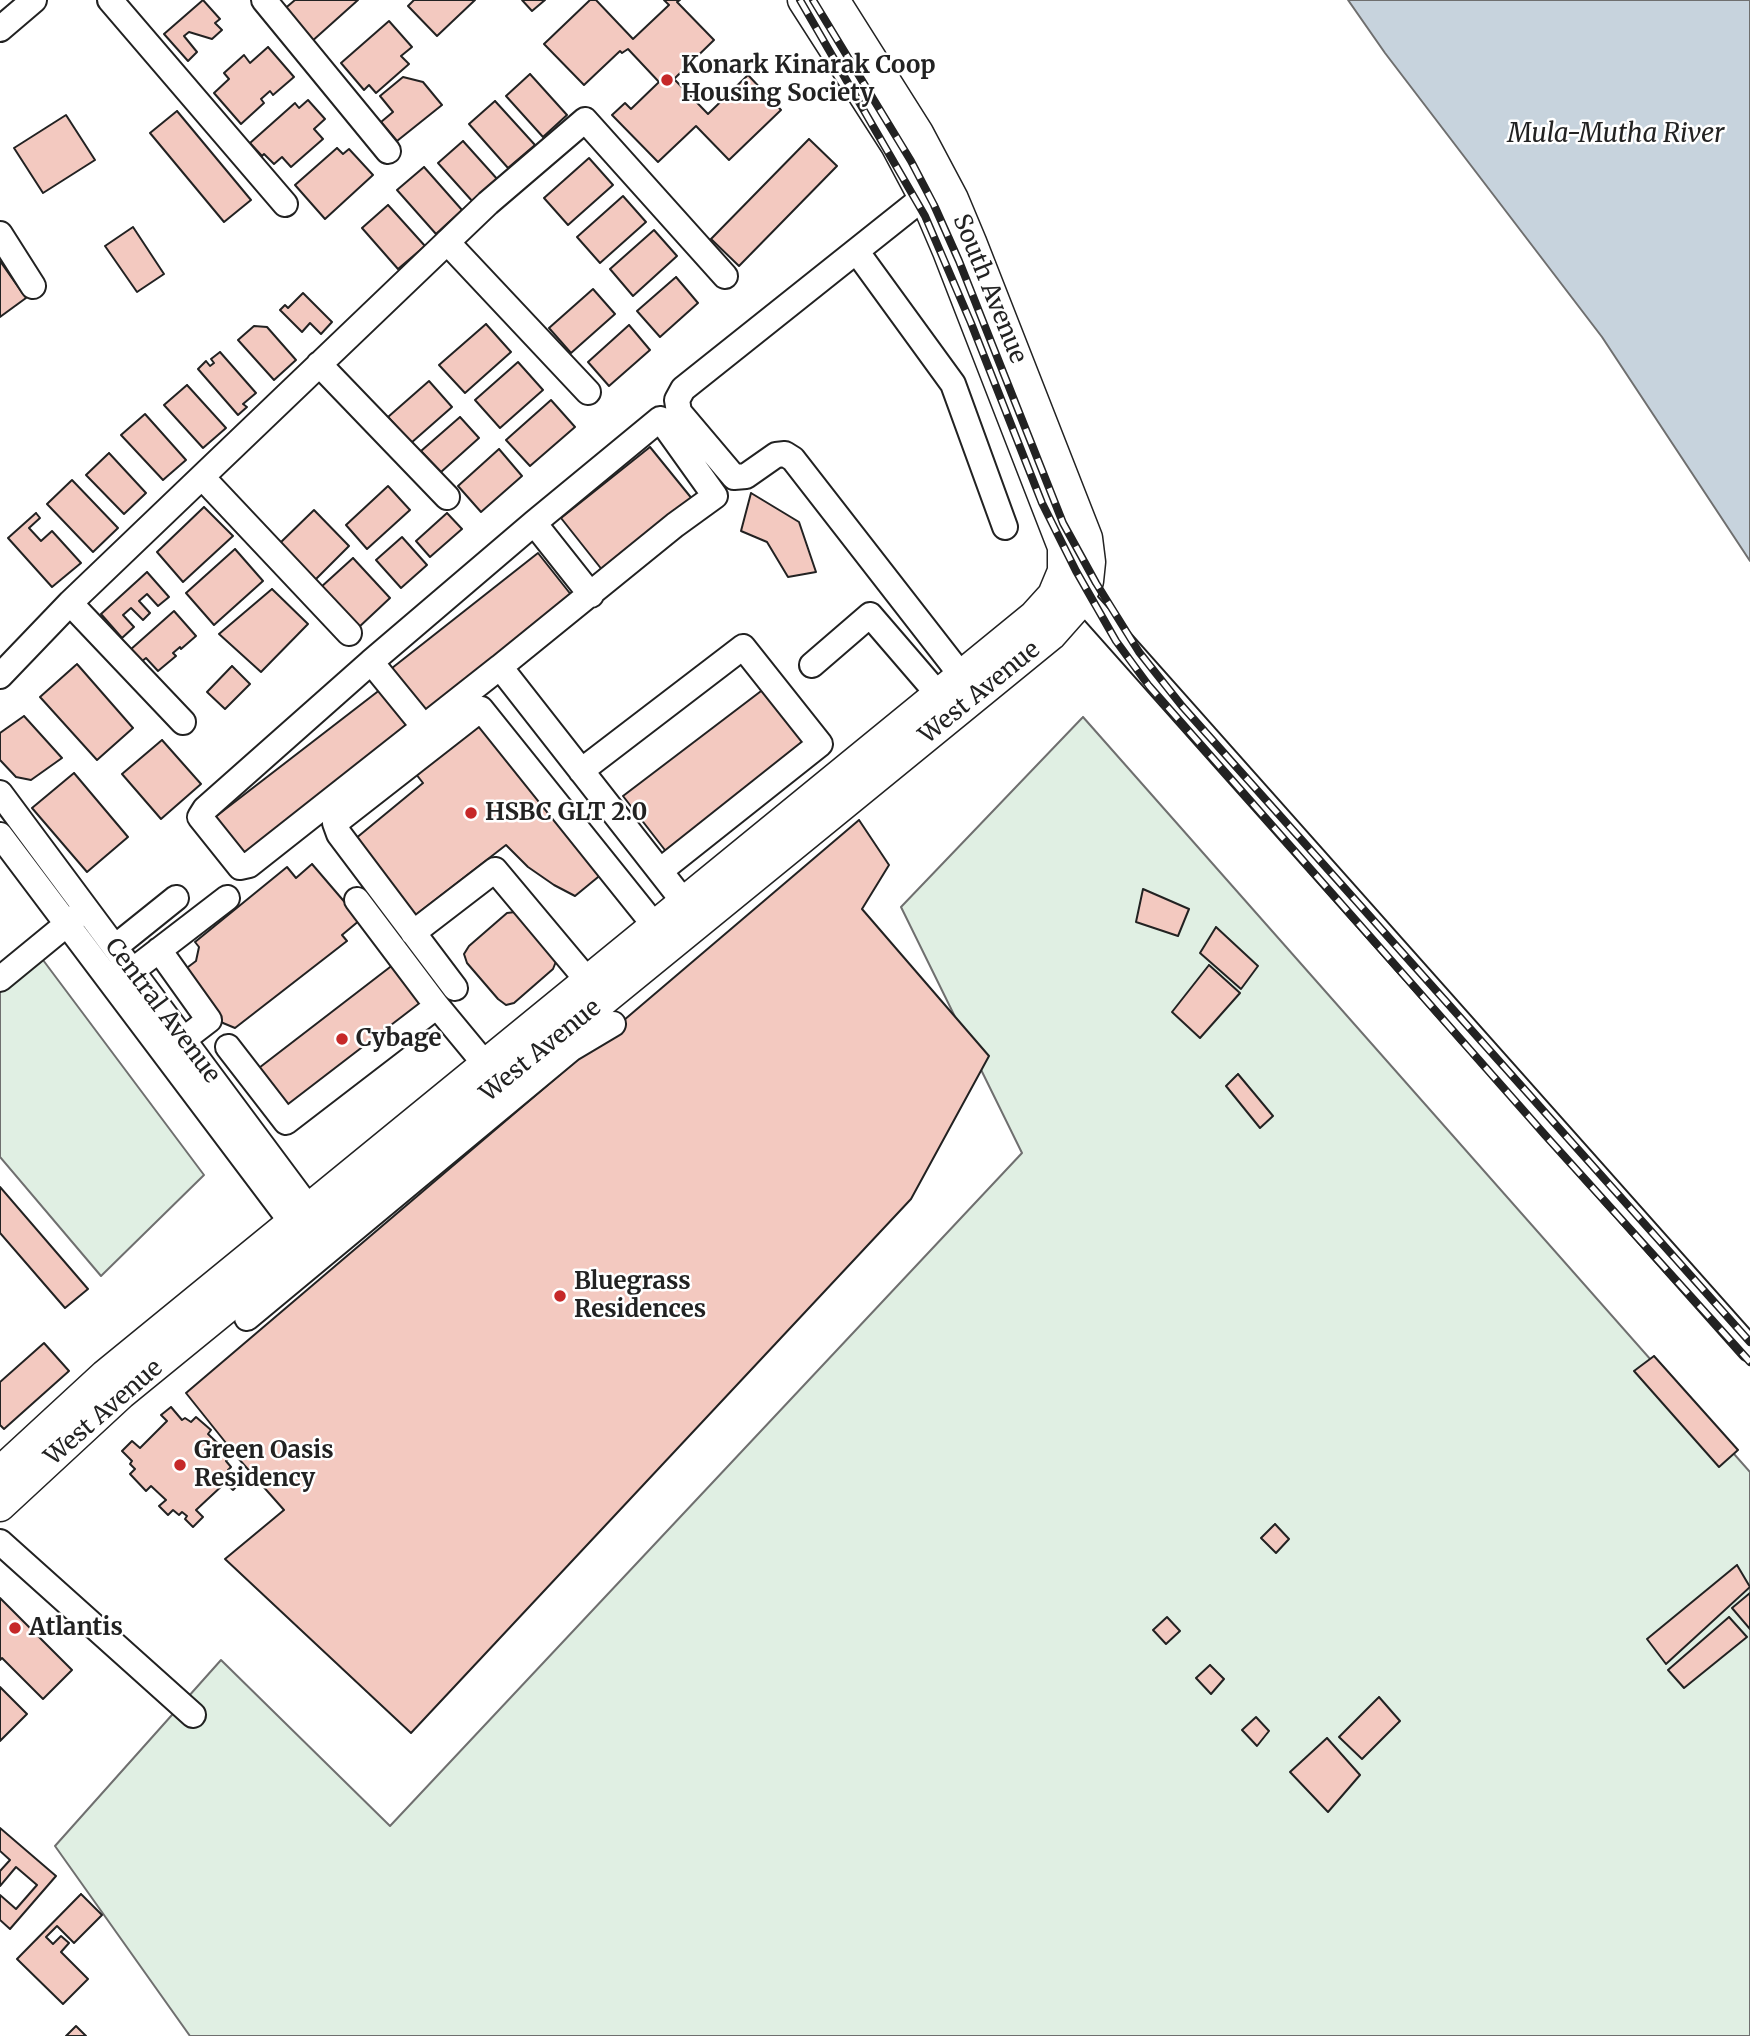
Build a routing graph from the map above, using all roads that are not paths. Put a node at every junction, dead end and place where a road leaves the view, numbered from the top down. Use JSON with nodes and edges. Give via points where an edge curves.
{"nodes":[{"id":1,"x":34,"y":0,"type":"edge"},
{"id":2,"x":110,"y":0,"type":"edge"},
{"id":3,"x":264,"y":0,"type":"edge"},
{"id":4,"x":803,"y":0,"type":"edge"},
{"id":5,"x":834,"y":0,"type":"edge"},
{"id":6,"x":0,"y":29,"type":"edge"},
{"id":7,"x":388,"y":151,"type":"dead end"},
{"id":8,"x":935,"y":192,"type":"junction"},
{"id":9,"x":285,"y":204,"type":"dead end"},
{"id":10,"x":0,"y":234,"type":"edge"},
{"id":11,"x":447,"y":242,"type":"junction"},
{"id":12,"x":857,"y":252,"type":"junction"},
{"id":13,"x":725,"y":276,"type":"dead end"},
{"id":14,"x":33,"y":286,"type":"dead end"},
{"id":15,"x":319,"y":365,"type":"junction"},
{"id":16,"x":589,"y":393,"type":"dead end"},
{"id":17,"x":202,"y":477,"type":"junction"},
{"id":18,"x":447,"y":497,"type":"dead end"},
{"id":19,"x":534,"y":523,"type":"junction"},
{"id":20,"x":1005,"y":527,"type":"dead end"},
{"id":21,"x":1070,"y":591,"type":"junction"},
{"id":22,"x":591,"y":595,"type":"junction"},
{"id":23,"x":70,"y":603,"type":"junction"},
{"id":24,"x":349,"y":632,"type":"dead end"},
{"id":25,"x":371,"y":662,"type":"junction"},
{"id":26,"x":812,"y":665,"type":"dead end"},
{"id":27,"x":500,"y":667,"type":"junction"},
{"id":28,"x":961,"y":675,"type":"junction"},
{"id":29,"x":0,"y":676,"type":"edge"},
{"id":30,"x":938,"y":694,"type":"junction"},
{"id":31,"x":183,"y":722,"type":"dead end"},
{"id":32,"x":424,"y":727,"type":"junction"},
{"id":33,"x":582,"y":771,"type":"junction"},
{"id":34,"x":0,"y":793,"type":"edge"},
{"id":35,"x":0,"y":835,"type":"edge"},
{"id":36,"x":660,"y":871,"type":"junction"},
{"id":37,"x":176,"y":898,"type":"dead end"},
{"id":38,"x":227,"y":898,"type":"dead end"},
{"id":39,"x":357,"y":900,"type":"dead end"},
{"id":40,"x":86,"y":908,"type":"junction"},
{"id":41,"x":692,"y":912,"type":"junction"},
{"id":42,"x":66,"y":923,"type":"junction"},
{"id":43,"x":655,"y":926,"type":"junction"},
{"id":44,"x":413,"y":933,"type":"junction"},
{"id":45,"x":115,"y":947,"type":"junction"},
{"id":46,"x":159,"y":950,"type":"junction"},
{"id":47,"x":132,"y":971,"type":"junction"},
{"id":48,"x":0,"y":979,"type":"edge"},
{"id":49,"x":588,"y":981,"type":"junction"},
{"id":50,"x":455,"y":988,"type":"dead end"},
{"id":51,"x":437,"y":1006,"type":"junction"},
{"id":52,"x":613,"y":1024,"type":"dead end"},
{"id":53,"x":183,"y":1040,"type":"junction"},
{"id":54,"x":228,"y":1047,"type":"dead end"},
{"id":55,"x":485,"y":1065,"type":"junction"},
{"id":56,"x":368,"y":1205,"type":"junction"},
{"id":57,"x":308,"y":1226,"type":"junction"},
{"id":58,"x":247,"y":1318,"type":"dead end"},
{"id":59,"x":1750,"y":1349,"type":"edge"},
{"id":60,"x":2,"y":1492,"type":"edge"},
{"id":61,"x":0,"y":1542,"type":"edge"},
{"id":62,"x":193,"y":1715,"type":"dead end"}],
"edges":[{"from":1,"to":6,"type":"street"},
{"from":2,"to":9,"type":"street"},
{"from":3,"to":7,"type":"street"},
{"from":4,"to":8,"type":"main road","name":"South Avenue","via":[[896,145]]},
{"from":5,"to":8,"type":"main road","name":"South Avenue","via":[[918,133]]},
{"from":8,"to":12,"type":"street"},
{"from":8,"to":21,"type":"main road","name":"South Avenue","via":[[948,251],[1063,547],[1063,571]]},
{"from":10,"to":14,"type":"street"},
{"from":11,"to":13,"type":"street","via":[[585,120]]},
{"from":11,"to":15,"type":"street"},
{"from":11,"to":16,"type":"street"},
{"from":12,"to":20,"type":"street","via":[[953,384]]},
{"from":12,"to":28,"type":"street","via":[[683,389],[677,400],[679,412],[734,477],[746,476],[776,455],[793,459]]},
{"from":15,"to":17,"type":"street"},
{"from":15,"to":18,"type":"street"},
{"from":17,"to":23,"type":"street"},
{"from":17,"to":24,"type":"street"},
{"from":19,"to":22,"type":"street"},
{"from":19,"to":22,"type":"street","via":[[660,419],[715,496]]},
{"from":19,"to":25,"type":"street"},
{"from":21,"to":28,"type":"main road","name":"West Avenue","via":[[1053,595]]},
{"from":21,"to":41,"type":"main road","name":"West Avenue","via":[[1074,609],[1051,635]]},
{"from":21,"to":59,"type":"street"},
{"from":22,"to":27,"type":"street"},
{"from":23,"to":29,"type":"street"},
{"from":23,"to":31,"type":"street"},
{"from":25,"to":32,"type":"street"},
{"from":25,"to":32,"type":"street","via":[[200,817],[240,867],[249,865]]},
{"from":26,"to":30,"type":"street","via":[[870,615]]},
{"from":27,"to":32,"type":"street"},
{"from":27,"to":33,"type":"street"},
{"from":28,"to":30,"type":"main road","name":"West Avenue"},
{"from":30,"to":41,"type":"main road","name":"West Avenue"},
{"from":33,"to":36,"type":"street"},
{"from":33,"to":36,"type":"street","via":[[743,647],[820,744]]},
{"from":34,"to":40,"type":"street","name":"Central Avenue"},
{"from":35,"to":42,"type":"street","name":"Central Avenue"},
{"from":36,"to":41,"type":"street"},
{"from":37,"to":45,"type":"street"},
{"from":38,"to":46,"type":"street"},
{"from":39,"to":51,"type":"street"},
{"from":40,"to":42,"type":"street"},
{"from":40,"to":45,"type":"street","name":"Central Avenue"},
{"from":41,"to":43,"type":"main road","name":"West Avenue"},
{"from":41,"to":56,"type":"main road","name":"West Avenue"},
{"from":42,"to":48,"type":"street"},
{"from":42,"to":57,"type":"street","name":"Central Avenue"},
{"from":43,"to":44,"type":"street","via":[[481,709],[335,823]]},
{"from":43,"to":49,"type":"main road","name":"West Avenue"},
{"from":44,"to":49,"type":"street","via":[[495,870]]},
{"from":44,"to":50,"type":"street"},
{"from":45,"to":47,"type":"street","name":"Central Avenue"},
{"from":46,"to":47,"type":"street"},
{"from":46,"to":53,"type":"street","via":[[209,1020]]},
{"from":47,"to":53,"type":"street","name":"Central Avenue"},
{"from":49,"to":55,"type":"main road","name":"West Avenue"},
{"from":51,"to":54,"type":"street","via":[[286,1122]]},
{"from":51,"to":55,"type":"street"},
{"from":52,"to":56,"type":"street","via":[[571,1049]]},
{"from":53,"to":57,"type":"street","name":"Central Avenue"},
{"from":55,"to":57,"type":"main road","name":"West Avenue"},
{"from":56,"to":57,"type":"main road","name":"West Avenue"},
{"from":56,"to":58,"type":"street"},
{"from":57,"to":60,"type":"main road","name":"West Avenue","via":[[121,1394]]},
{"from":61,"to":62,"type":"street"}]}
